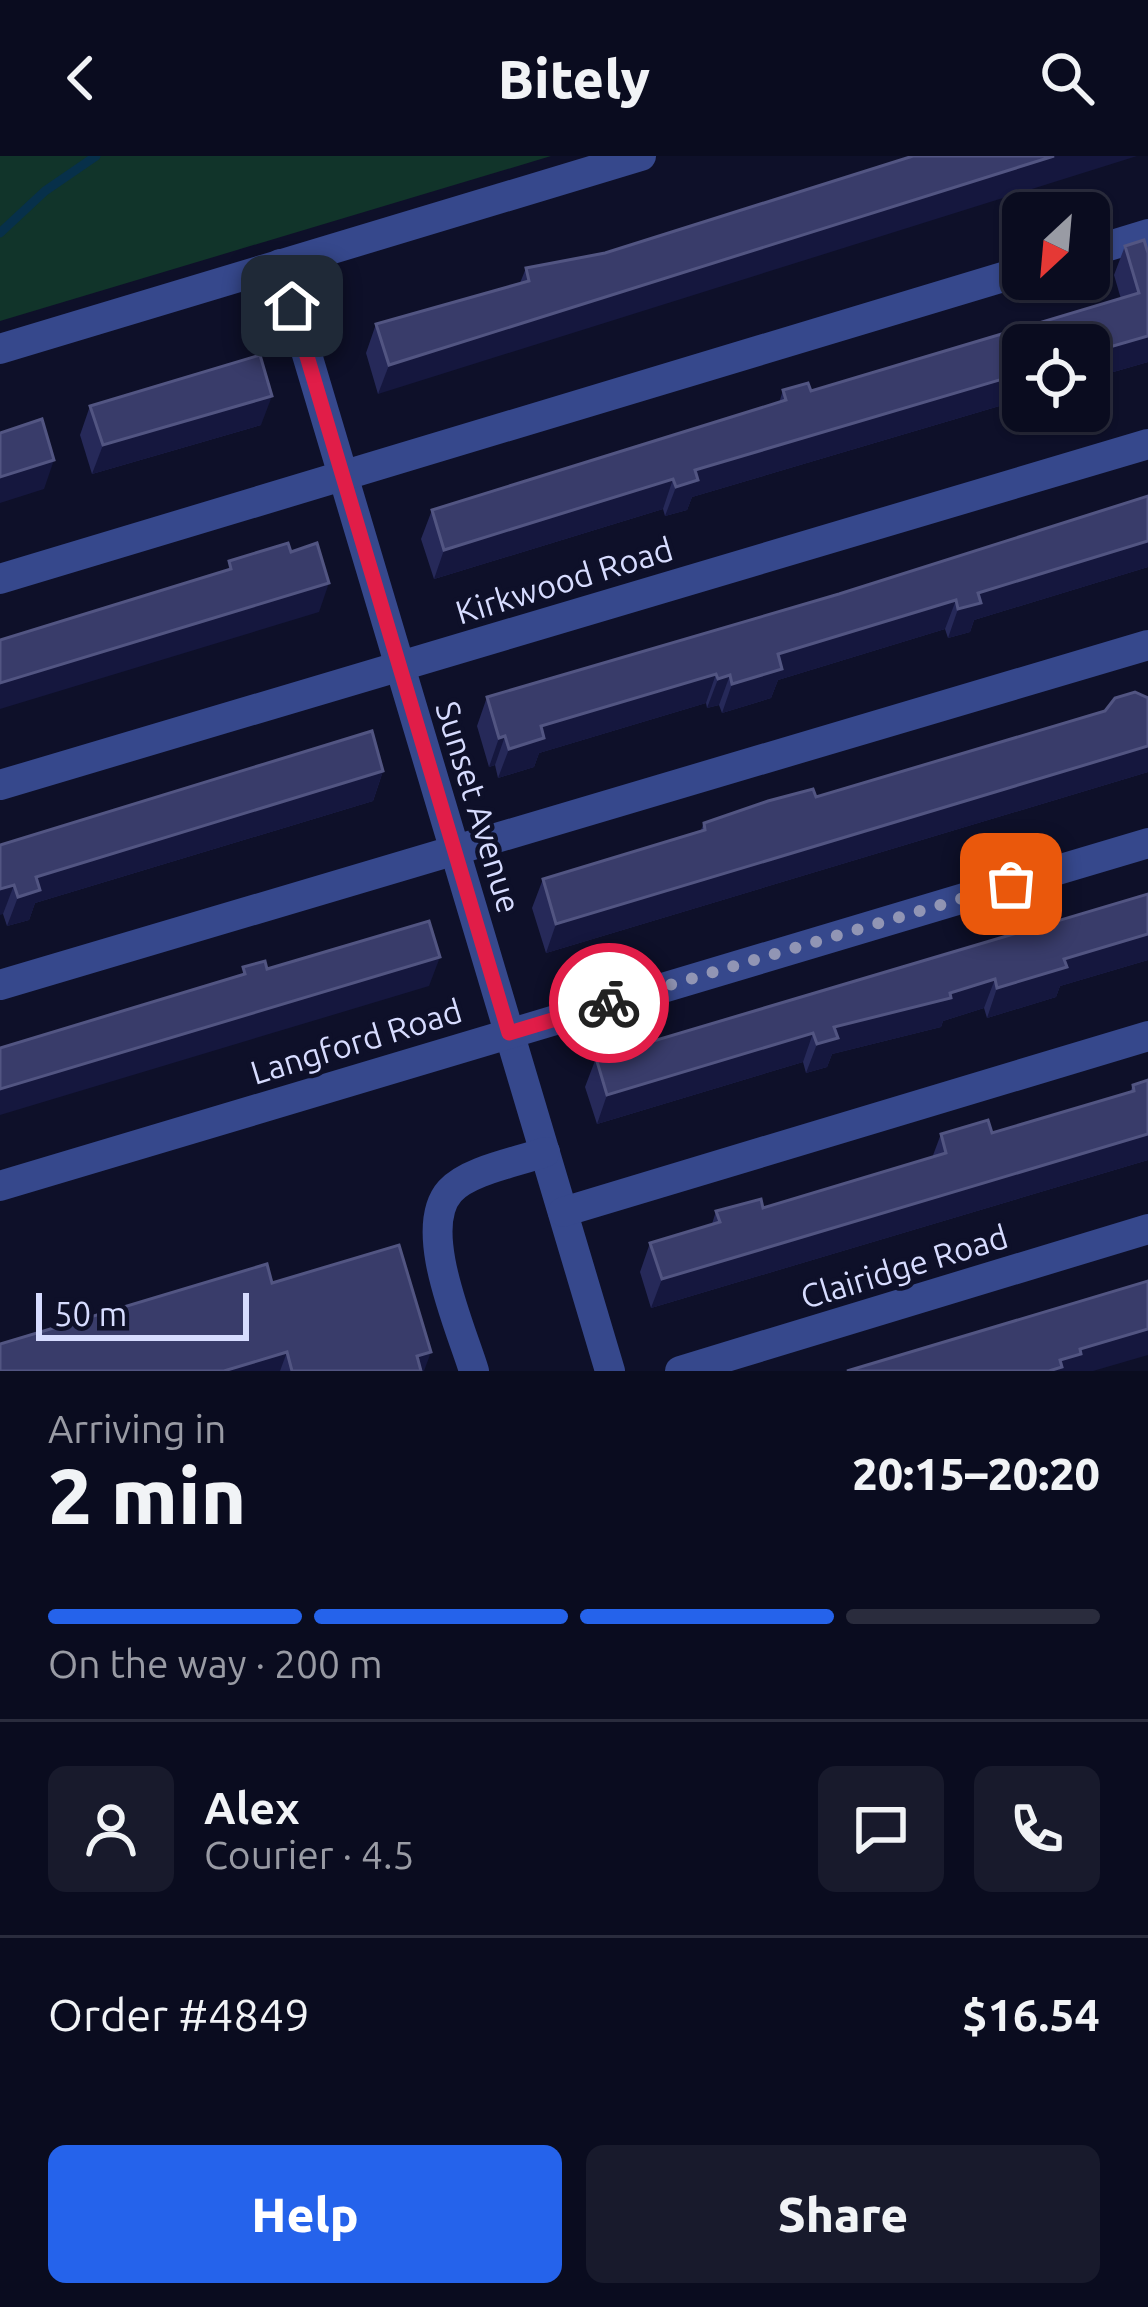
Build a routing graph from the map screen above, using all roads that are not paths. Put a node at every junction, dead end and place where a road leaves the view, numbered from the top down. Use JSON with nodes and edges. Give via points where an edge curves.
{"nodes":[{"id":1,"x":640,"y":156,"type":"edge"},
{"id":2,"x":1148,"y":234,"type":"edge"},
{"id":3,"x":1110,"y":246,"type":"edge"},
{"id":4,"x":280,"y":264,"type":"junction"},
{"id":5,"x":1002,"y":278,"type":"edge"},
{"id":6,"x":0,"y":349,"type":"edge"},
{"id":7,"x":1148,"y":444,"type":"edge"},
{"id":8,"x":343,"y":476,"type":"junction"},
{"id":9,"x":0,"y":579,"type":"edge"},
{"id":10,"x":1148,"y":645,"type":"edge"},
{"id":11,"x":400,"y":667,"type":"junction"},
{"id":12,"x":0,"y":785,"type":"edge"},
{"id":13,"x":1148,"y":844,"type":"edge"},
{"id":14,"x":454,"y":849,"type":"junction"},
{"id":15,"x":0,"y":985,"type":"edge"},
{"id":16,"x":509,"y":1033,"type":"junction"},
{"id":17,"x":1148,"y":1036,"type":"edge"},
{"id":18,"x":545,"y":1152,"type":"junction"},
{"id":19,"x":0,"y":1186,"type":"edge"},
{"id":20,"x":563,"y":1212,"type":"junction"},
{"id":21,"x":1148,"y":1229,"type":"edge"},
{"id":22,"x":474,"y":1371,"type":"edge"},
{"id":23,"x":610,"y":1371,"type":"edge"},
{"id":24,"x":680,"y":1371,"type":"edge"}],
"edges":[{"from":1,"to":4,"type":"street"},
{"from":2,"to":3,"type":"street"},
{"from":4,"to":6,"type":"street"},
{"from":4,"to":8,"type":"street","name":"Sunset Avenue"},
{"from":5,"to":8,"type":"street"},
{"from":7,"to":11,"type":"street","name":"Kirkwood Road"},
{"from":8,"to":9,"type":"street"},
{"from":8,"to":11,"type":"street","name":"Sunset Avenue"},
{"from":10,"to":14,"type":"street"},
{"from":11,"to":12,"type":"street","name":"Kirkwood Road"},
{"from":11,"to":14,"type":"street","name":"Sunset Avenue"},
{"from":13,"to":16,"type":"street","name":"Langford Road"},
{"from":14,"to":15,"type":"street"},
{"from":14,"to":16,"type":"street","name":"Sunset Avenue"},
{"from":16,"to":18,"type":"street","name":"Sunset Avenue"},
{"from":16,"to":19,"type":"street","name":"Langford Road"},
{"from":17,"to":20,"type":"street"},
{"from":18,"to":20,"type":"street","name":"Sunset Avenue"},
{"from":18,"to":22,"type":"street","via":[[468,1180],[441,1205],[437,1246]]},
{"from":20,"to":23,"type":"street","name":"Sunset Avenue"},
{"from":21,"to":24,"type":"street","name":"Clairidge Road"}]}
